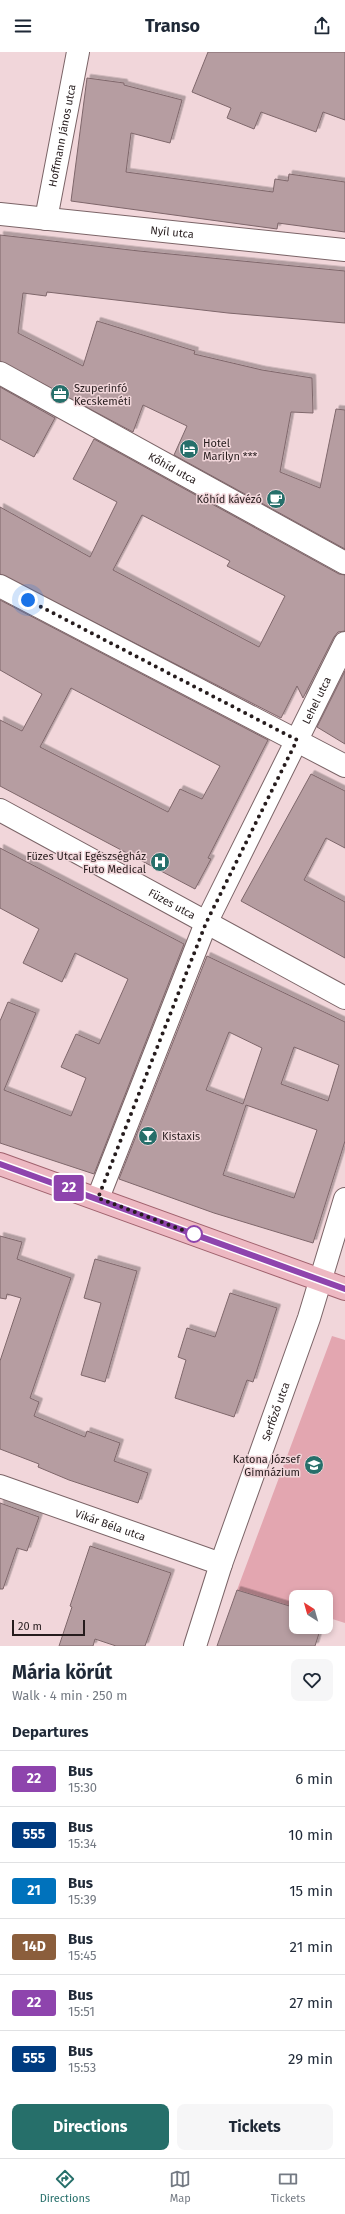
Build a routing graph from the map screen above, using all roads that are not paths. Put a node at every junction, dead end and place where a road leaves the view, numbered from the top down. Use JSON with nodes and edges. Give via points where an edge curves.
{"nodes":[{"id":1,"x":78,"y":52,"type":"edge"},
{"id":2,"x":0,"y":214,"type":"edge"},
{"id":3,"x":46,"y":219,"type":"junction"},
{"id":4,"x":345,"y":250,"type":"edge"},
{"id":5,"x":0,"y":373,"type":"edge"},
{"id":6,"x":345,"y":563,"type":"edge"},
{"id":7,"x":0,"y":586,"type":"edge"},
{"id":8,"x":345,"y":643,"type":"edge"},
{"id":9,"x":297,"y":740,"type":"junction"},
{"id":10,"x":345,"y":766,"type":"edge"},
{"id":11,"x":0,"y":810,"type":"edge"},
{"id":12,"x":206,"y":923,"type":"junction"},
{"id":13,"x":345,"y":998,"type":"edge"},
{"id":14,"x":0,"y":1164,"type":"edge"},
{"id":15,"x":98,"y":1198,"type":"junction"},
{"id":16,"x":345,"y":1199,"type":"edge"},
{"id":17,"x":319,"y":1281,"type":"junction"},
{"id":18,"x":345,"y":1289,"type":"edge"},
{"id":19,"x":0,"y":1486,"type":"edge"},
{"id":20,"x":221,"y":1564,"type":"junction"},
{"id":21,"x":196,"y":1646,"type":"edge"}],
"edges":[{"from":1,"to":3,"type":"street","name":"Hoffmann János utca"},
{"from":2,"to":3,"type":"street","name":"Nyíl utca"},
{"from":3,"to":4,"type":"street","name":"Nyíl utca"},
{"from":5,"to":6,"type":"street","name":"Kőhíd utca"},
{"from":7,"to":9,"type":"street"},
{"from":8,"to":9,"type":"street","name":"Lehel utca"},
{"from":9,"to":10,"type":"street"},
{"from":9,"to":12,"type":"street","name":"Lehel utca"},
{"from":11,"to":12,"type":"street","name":"Füzes utca"},
{"from":12,"to":13,"type":"street","name":"Füzes utca"},
{"from":12,"to":15,"type":"street","name":"Lehel utca"},
{"from":14,"to":15,"type":"main road"},
{"from":15,"to":17,"type":"main road"},
{"from":16,"to":17,"type":"street","name":"Serfőző utca"},
{"from":17,"to":18,"type":"main road"},
{"from":17,"to":20,"type":"street","name":"Serfőző utca","via":[[309,1318]]},
{"from":19,"to":20,"type":"street","name":"Vikár Béla utca"},
{"from":20,"to":21,"type":"street","name":"Serfőző utca"}]}
